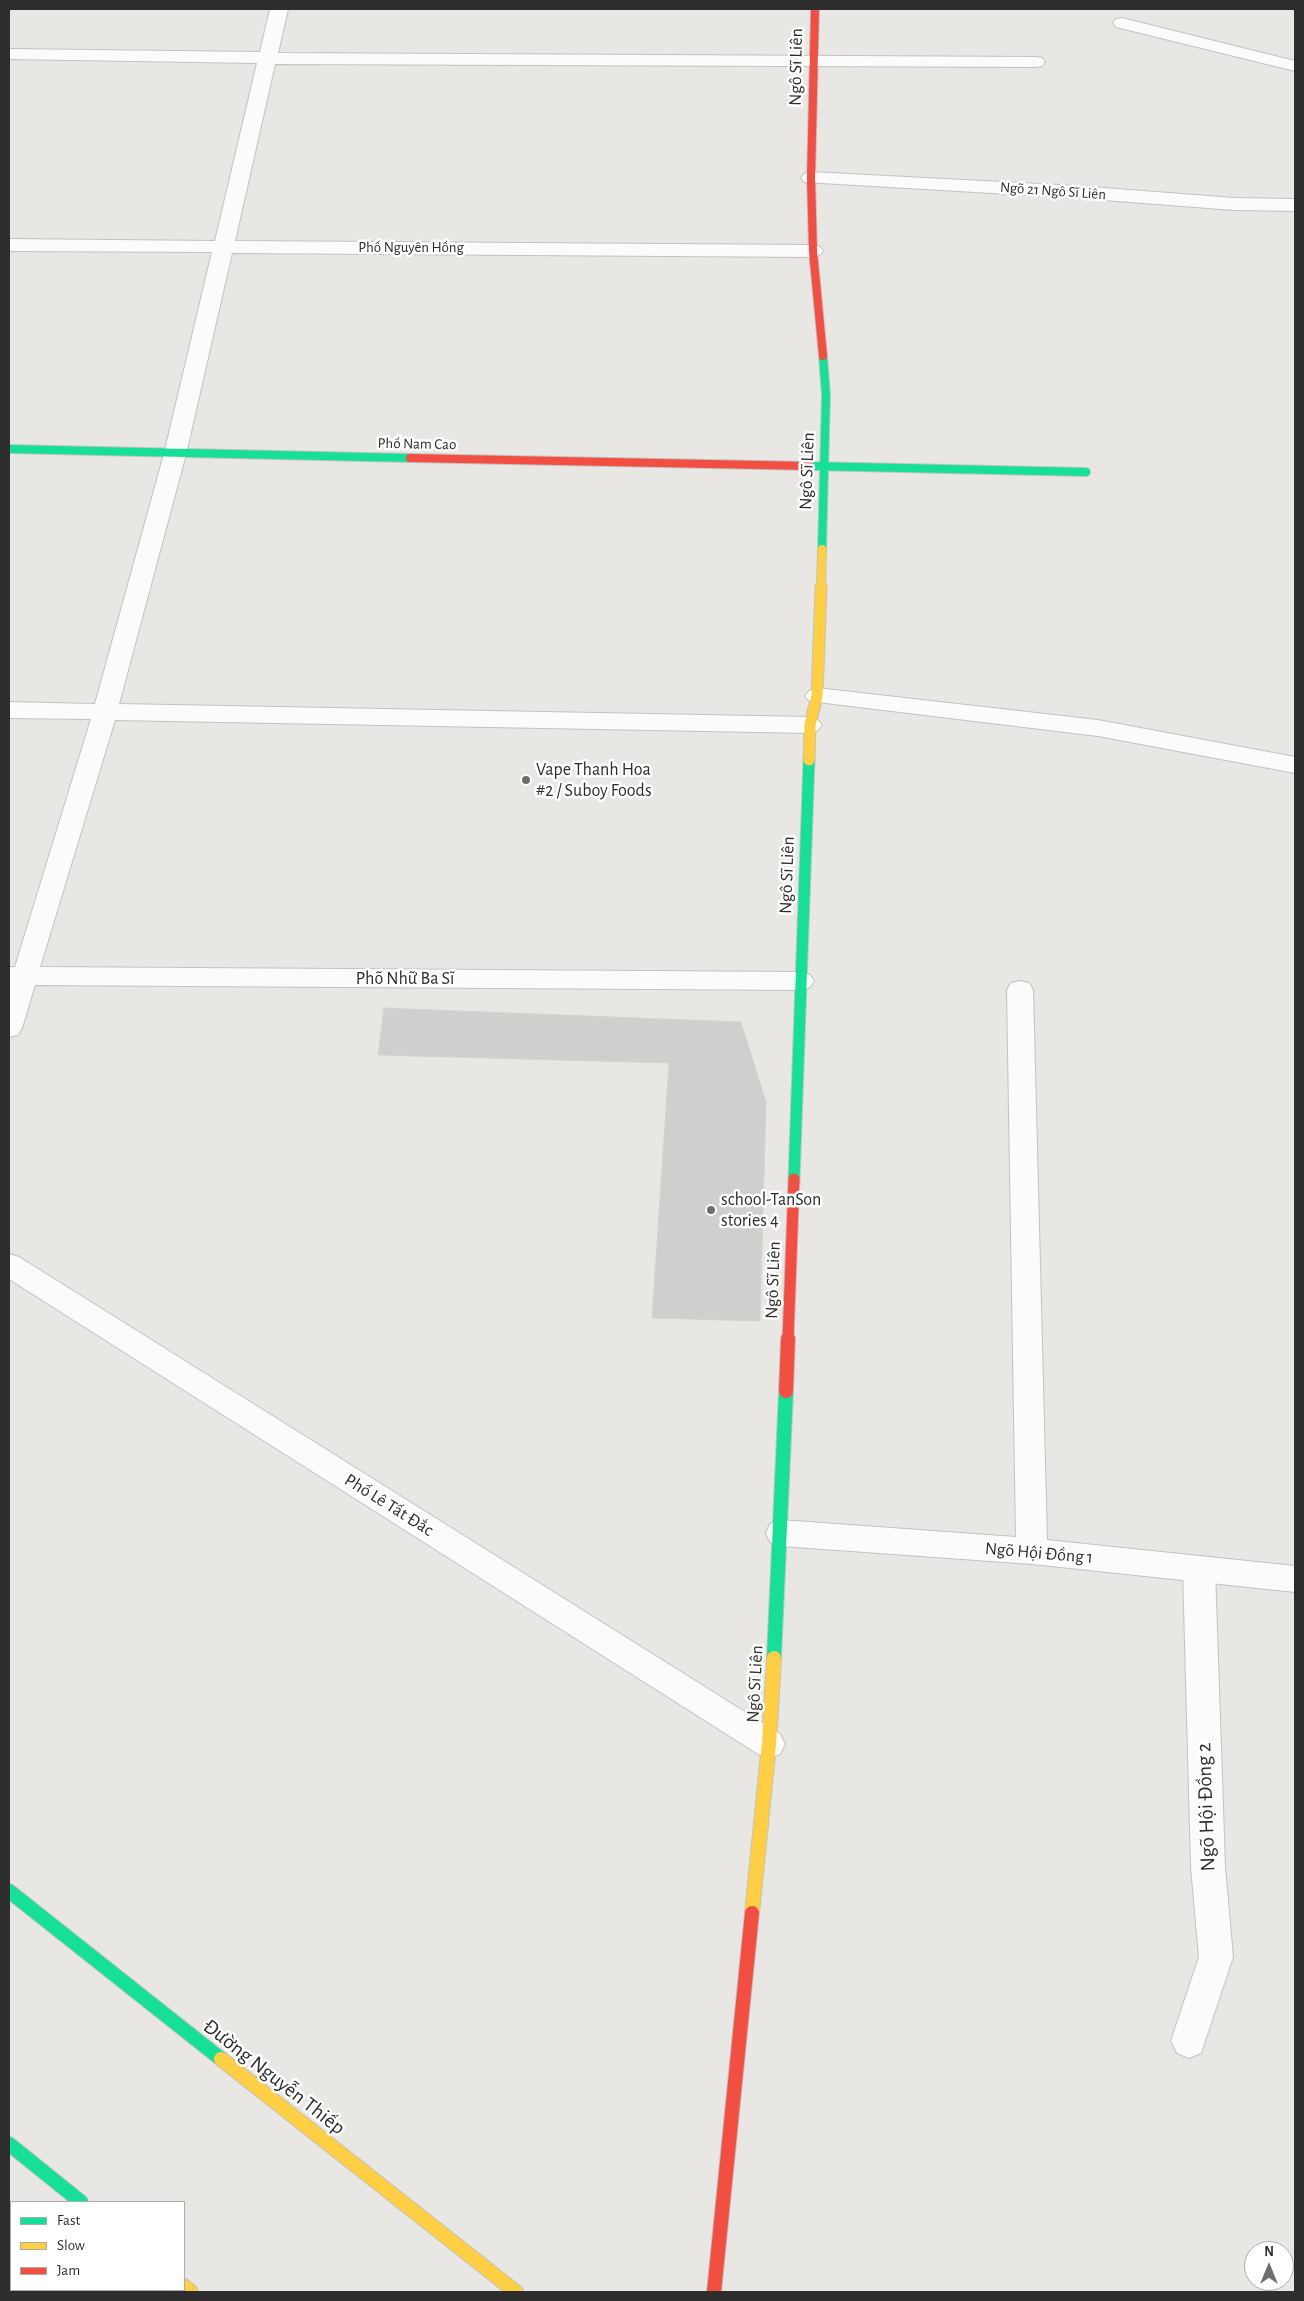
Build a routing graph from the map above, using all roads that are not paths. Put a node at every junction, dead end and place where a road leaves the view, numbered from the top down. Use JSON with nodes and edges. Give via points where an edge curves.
{"nodes":[{"id":1,"x":279,"y":9,"type":"edge"},
{"id":2,"x":815,"y":9,"type":"edge"},
{"id":3,"x":1122,"y":24,"type":"dead end"},
{"id":4,"x":9,"y":54,"type":"edge"},
{"id":5,"x":268,"y":58,"type":"junction"},
{"id":6,"x":814,"y":61,"type":"junction"},
{"id":7,"x":1036,"y":62,"type":"dead end"},
{"id":8,"x":1295,"y":66,"type":"edge"},
{"id":9,"x":811,"y":178,"type":"junction"},
{"id":10,"x":1295,"y":205,"type":"edge"},
{"id":11,"x":9,"y":245,"type":"edge"},
{"id":12,"x":223,"y":246,"type":"junction"},
{"id":13,"x":812,"y":251,"type":"junction"},
{"id":14,"x":9,"y":449,"type":"edge"},
{"id":15,"x":175,"y":454,"type":"junction"},
{"id":16,"x":825,"y":468,"type":"junction"},
{"id":17,"x":1086,"y":472,"type":"dead end"},
{"id":18,"x":817,"y":696,"type":"junction"},
{"id":19,"x":9,"y":710,"type":"edge"},
{"id":20,"x":105,"y":712,"type":"junction"},
{"id":21,"x":810,"y":725,"type":"junction"},
{"id":22,"x":1295,"y":765,"type":"edge"},
{"id":23,"x":16,"y":976,"type":"edge"},
{"id":24,"x":801,"y":981,"type":"junction"},
{"id":25,"x":1020,"y":990,"type":"dead end"},
{"id":26,"x":9,"y":1028,"type":"edge"},
{"id":27,"x":9,"y":1265,"type":"edge"},
{"id":28,"x":781,"y":1533,"type":"junction"},
{"id":29,"x":1032,"y":1551,"type":"junction"},
{"id":30,"x":1199,"y":1569,"type":"junction"},
{"id":31,"x":1295,"y":1579,"type":"edge"},
{"id":32,"x":769,"y":1744,"type":"junction"},
{"id":33,"x":9,"y":1891,"type":"edge"},
{"id":34,"x":1189,"y":2041,"type":"dead end"},
{"id":35,"x":9,"y":2144,"type":"edge"},
{"id":36,"x":80,"y":2201,"type":"edge"},
{"id":37,"x":516,"y":2292,"type":"edge"},
{"id":38,"x":714,"y":2292,"type":"edge"}],
"edges":[{"from":1,"to":5,"type":"street"},
{"from":2,"to":6,"type":"street","name":"Ngô Sĩ Liên"},
{"from":3,"to":8,"type":"street"},
{"from":4,"to":5,"type":"street"},
{"from":5,"to":6,"type":"street"},
{"from":5,"to":12,"type":"street"},
{"from":6,"to":7,"type":"street"},
{"from":6,"to":9,"type":"street","name":"Ngô Sĩ Liên"},
{"from":9,"to":10,"type":"street","name":"Ngõ 21 Ngô Sĩ Liên"},
{"from":9,"to":13,"type":"street","name":"Ngô Sĩ Liên"},
{"from":11,"to":12,"type":"street","name":"Phố Nguyên Hồng"},
{"from":12,"to":13,"type":"street","name":"Phố Nguyên Hồng"},
{"from":12,"to":15,"type":"street"},
{"from":13,"to":16,"type":"street","name":"Ngô Sĩ Liên","via":[[826,394]]},
{"from":14,"to":15,"type":"street","name":"Phố Nam Cao"},
{"from":15,"to":16,"type":"street","name":"Phố Nam Cao"},
{"from":15,"to":20,"type":"street"},
{"from":16,"to":17,"type":"street","name":"Phố Nam Cao"},
{"from":16,"to":18,"type":"street","name":"Ngô Sĩ Liên"},
{"from":18,"to":21,"type":"street","name":"Ngô Sĩ Liên"},
{"from":18,"to":22,"type":"street","via":[[1098,728]]},
{"from":19,"to":20,"type":"street"},
{"from":20,"to":21,"type":"street"},
{"from":20,"to":23,"type":"street"},
{"from":21,"to":24,"type":"street","name":"Ngô Sĩ Liên"},
{"from":23,"to":24,"type":"street","name":"Phõ Nhữ Ba Sĩ"},
{"from":23,"to":26,"type":"street"},
{"from":24,"to":28,"type":"street","name":"Ngô Sĩ Liên"},
{"from":25,"to":29,"type":"street"},
{"from":27,"to":32,"type":"street","name":"Phố Lê Tất Đắc"},
{"from":28,"to":29,"type":"street","name":"Ngõ Hội Đồng 1"},
{"from":28,"to":32,"type":"street","name":"Ngô Sĩ Liên"},
{"from":29,"to":30,"type":"street","name":"Ngõ Hội Đồng 1"},
{"from":30,"to":31,"type":"street","name":"Ngõ Hội Đồng 1"},
{"from":30,"to":34,"type":"street","name":"Ngõ Hội Đồng 2","via":[[1208,1867],[1216,1957]]},
{"from":32,"to":38,"type":"street","name":"Ngô Sĩ Liên"},
{"from":33,"to":37,"type":"street","name":"Đường Nguyễn Thiếp"},
{"from":35,"to":36,"type":"street"}]}
